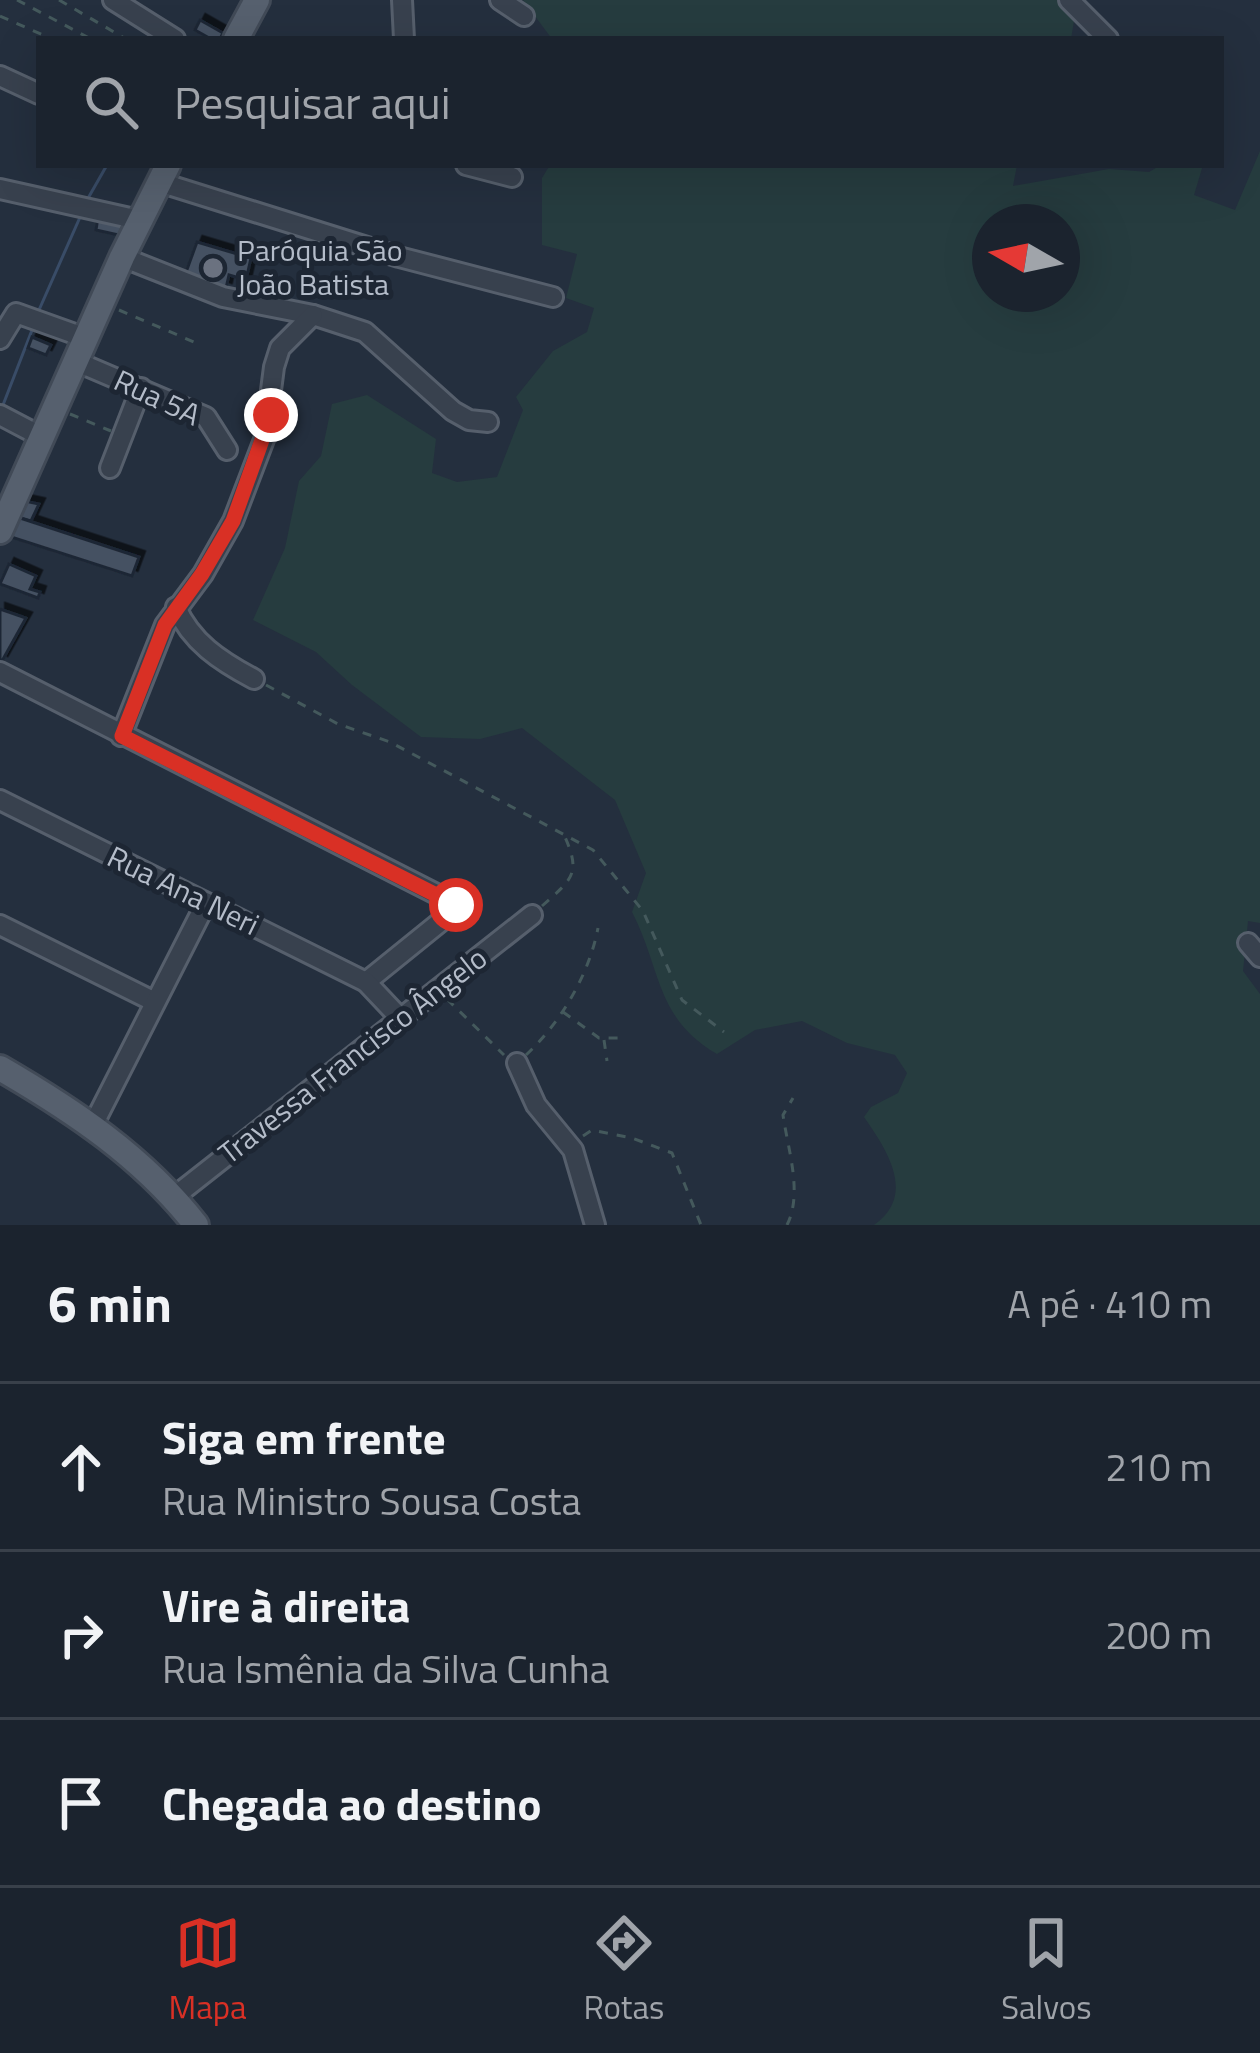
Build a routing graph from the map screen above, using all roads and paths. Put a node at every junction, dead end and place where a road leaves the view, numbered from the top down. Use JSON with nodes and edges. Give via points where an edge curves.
{"nodes":[{"id":1,"x":17,"y":0,"type":"edge"},
{"id":2,"x":59,"y":0,"type":"edge"},
{"id":3,"x":113,"y":0,"type":"edge"},
{"id":4,"x":257,"y":0,"type":"edge"},
{"id":5,"x":402,"y":0,"type":"edge"},
{"id":6,"x":500,"y":0,"type":"edge"},
{"id":7,"x":1070,"y":0,"type":"edge"},
{"id":8,"x":0,"y":16,"type":"edge"},
{"id":9,"x":524,"y":16,"type":"dead end"},
{"id":10,"x":165,"y":33,"type":"edge"},
{"id":11,"x":45,"y":36,"type":"edge"},
{"id":12,"x":86,"y":36,"type":"edge"},
{"id":13,"x":121,"y":36,"type":"edge"},
{"id":14,"x":238,"y":36,"type":"edge"},
{"id":15,"x":404,"y":36,"type":"edge"},
{"id":16,"x":1105,"y":36,"type":"edge"},
{"id":17,"x":0,"y":76,"type":"edge"},
{"id":18,"x":36,"y":93,"type":"edge"},
{"id":19,"x":479,"y":168,"type":"edge"},
{"id":20,"x":163,"y":174,"type":"edge"},
{"id":21,"x":512,"y":176,"type":"dead end"},
{"id":22,"x":0,"y":189,"type":"edge"},
{"id":23,"x":139,"y":220,"type":"junction"},
{"id":24,"x":122,"y":257,"type":"junction"},
{"id":25,"x":553,"y":297,"type":"dead end"},
{"id":26,"x":110,"y":306,"type":"dead end"},
{"id":27,"x":313,"y":315,"type":"junction"},
{"id":28,"x":0,"y":339,"type":"edge"},
{"id":29,"x":194,"y":343,"type":"dead end"},
{"id":30,"x":80,"y":350,"type":"junction"},
{"id":31,"x":141,"y":388,"type":"junction"},
{"id":32,"x":61,"y":410,"type":"dead end"},
{"id":33,"x":2,"y":416,"type":"edge"},
{"id":34,"x":488,"y":422,"type":"dead end"},
{"id":35,"x":124,"y":436,"type":"junction"},
{"id":36,"x":41,"y":437,"type":"junction"},
{"id":37,"x":227,"y":450,"type":"dead end"},
{"id":38,"x":110,"y":468,"type":"dead end"},
{"id":39,"x":0,"y":531,"type":"edge"},
{"id":40,"x":176,"y":607,"type":"junction"},
{"id":41,"x":0,"y":673,"type":"edge"},
{"id":42,"x":254,"y":679,"type":"joint"},
{"id":43,"x":122,"y":736,"type":"junction"},
{"id":44,"x":0,"y":800,"type":"edge"},
{"id":45,"x":564,"y":835,"type":"junction"},
{"id":46,"x":206,"y":903,"type":"junction"},
{"id":47,"x":532,"y":915,"type":"joint"},
{"id":48,"x":0,"y":925,"type":"edge"},
{"id":49,"x":598,"y":928,"type":"dead end"},
{"id":50,"x":366,"y":982,"type":"junction"},
{"id":51,"x":438,"y":988,"type":"junction"},
{"id":52,"x":155,"y":1002,"type":"junction"},
{"id":53,"x":562,"y":1011,"type":"junction"},
{"id":54,"x":399,"y":1017,"type":"junction"},
{"id":55,"x":724,"y":1032,"type":"dead end"},
{"id":56,"x":604,"y":1038,"type":"junction"},
{"id":57,"x":626,"y":1038,"type":"dead end"},
{"id":58,"x":607,"y":1061,"type":"dead end"},
{"id":59,"x":517,"y":1063,"type":"junction"},
{"id":60,"x":0,"y":1068,"type":"edge"},
{"id":61,"x":794,"y":1098,"type":"dead end"},
{"id":62,"x":92,"y":1124,"type":"junction"},
{"id":63,"x":573,"y":1150,"type":"junction"},
{"id":64,"x":174,"y":1196,"type":"junction"},
{"id":65,"x":196,"y":1225,"type":"edge"},
{"id":66,"x":595,"y":1225,"type":"edge"},
{"id":67,"x":701,"y":1225,"type":"edge"},
{"id":68,"x":787,"y":1225,"type":"edge"}],
"edges":[{"from":1,"to":12,"type":"path"},
{"from":2,"to":13,"type":"path"},
{"from":3,"to":10,"type":"street"},
{"from":4,"to":14,"type":"main road"},
{"from":5,"to":15,"type":"street"},
{"from":6,"to":9,"type":"street"},
{"from":7,"to":16,"type":"street"},
{"from":8,"to":11,"type":"path"},
{"from":17,"to":18,"type":"street"},
{"from":19,"to":21,"type":"street"},
{"from":20,"to":23,"type":"main road"},
{"from":20,"to":25,"type":"street","via":[[399,257]]},
{"from":22,"to":23,"type":"street"},
{"from":23,"to":24,"type":"main road"},
{"from":24,"to":27,"type":"street","via":[[223,297]]},
{"from":24,"to":30,"type":"main road"},
{"from":26,"to":29,"type":"path"},
{"from":27,"to":34,"type":"street","via":[[374,337],[453,411]]},
{"from":27,"to":40,"type":"street","via":[[280,348],[265,437],[233,521]]},
{"from":28,"to":30,"type":"street","name":"Rua 5A","via":[[30,318]]},
{"from":30,"to":31,"type":"street","name":"Rua 5A"},
{"from":30,"to":36,"type":"main road"},
{"from":31,"to":35,"type":"street"},
{"from":31,"to":37,"type":"street","name":"Rua 5A","via":[[206,417]]},
{"from":32,"to":35,"type":"path"},
{"from":33,"to":36,"type":"street"},
{"from":35,"to":38,"type":"street"},
{"from":36,"to":39,"type":"main road"},
{"from":40,"to":42,"type":"street","via":[[202,646]]},
{"from":40,"to":43,"type":"street"},
{"from":41,"to":43,"type":"street"},
{"from":42,"to":45,"type":"path"},
{"from":43,"to":50,"type":"street","via":[[454,903]]},
{"from":44,"to":46,"type":"street","name":"Rua Ana Neri"},
{"from":45,"to":47,"type":"path","via":[[571,879]]},
{"from":45,"to":55,"type":"path","via":[[593,850],[643,911],[682,1000]]},
{"from":46,"to":50,"type":"street","name":"Rua Ana Neri"},
{"from":46,"to":52,"type":"street"},
{"from":47,"to":51,"type":"street","name":"Travessa Francisco Ângelo"},
{"from":48,"to":52,"type":"street"},
{"from":49,"to":53,"type":"path"},
{"from":50,"to":54,"type":"street","name":"Rua Ana Neri"},
{"from":51,"to":54,"type":"street","name":"Travessa Francisco Ângelo"},
{"from":51,"to":59,"type":"path"},
{"from":52,"to":62,"type":"street"},
{"from":53,"to":56,"type":"path"},
{"from":53,"to":59,"type":"path"},
{"from":54,"to":64,"type":"street","name":"Travessa Francisco Ângelo"},
{"from":56,"to":57,"type":"path"},
{"from":56,"to":58,"type":"path"},
{"from":59,"to":63,"type":"street","via":[[536,1105]]},
{"from":60,"to":62,"type":"main road"},
{"from":61,"to":68,"type":"path","via":[[783,1115],[795,1180]]},
{"from":62,"to":64,"type":"main road"},
{"from":63,"to":66,"type":"street"},
{"from":63,"to":67,"type":"path","via":[[592,1130],[672,1154]]},
{"from":64,"to":65,"type":"main road"}]}
